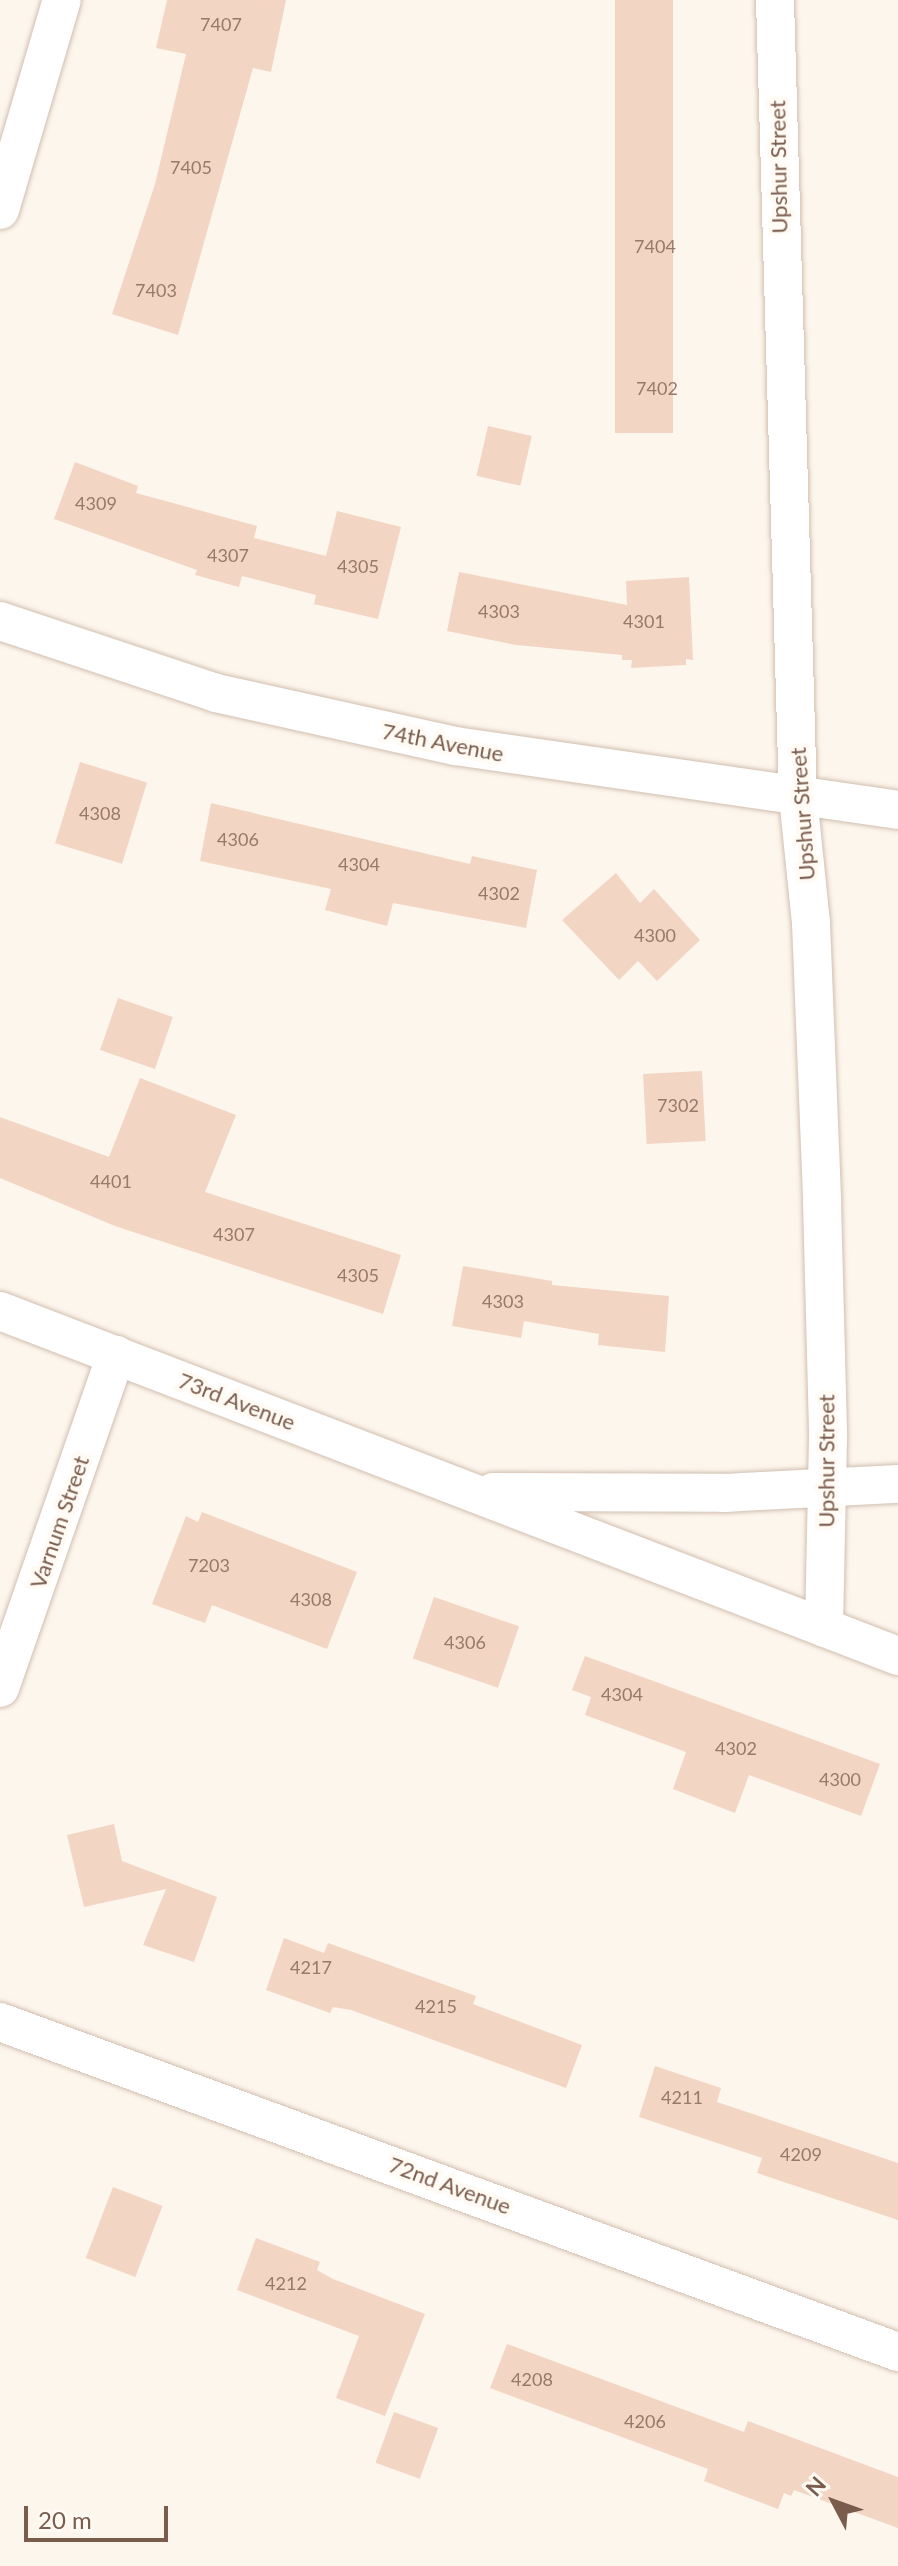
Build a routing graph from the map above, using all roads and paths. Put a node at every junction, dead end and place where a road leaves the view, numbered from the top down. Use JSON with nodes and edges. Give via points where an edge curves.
{"nodes":[{"id":1,"x":62,"y":0,"type":"edge"},
{"id":2,"x":775,"y":0,"type":"edge"},
{"id":3,"x":0,"y":210,"type":"edge"},
{"id":4,"x":0,"y":621,"type":"edge"},
{"id":5,"x":798,"y":797,"type":"junction"},
{"id":6,"x":898,"y":810,"type":"edge"},
{"id":7,"x":0,"y":1311,"type":"edge"},
{"id":8,"x":116,"y":1355,"type":"junction"},
{"id":9,"x":898,"y":1484,"type":"edge"},
{"id":10,"x":827,"y":1486,"type":"junction"},
{"id":11,"x":474,"y":1492,"type":"junction"},
{"id":12,"x":824,"y":1628,"type":"junction"},
{"id":13,"x":898,"y":1656,"type":"edge"},
{"id":14,"x":0,"y":1688,"type":"edge"},
{"id":15,"x":0,"y":2022,"type":"edge"},
{"id":16,"x":898,"y":2352,"type":"edge"}],
"edges":[{"from":1,"to":3,"type":"street"},
{"from":2,"to":5,"type":"street","name":"Upshur Street"},
{"from":4,"to":5,"type":"street","name":"74th Avenue","via":[[216,693],[440,743]]},
{"from":5,"to":6,"type":"street","name":"74th Avenue"},
{"from":5,"to":10,"type":"street","name":"Upshur Street","via":[[816,1062]]},
{"from":7,"to":8,"type":"street","name":"73rd Avenue"},
{"from":8,"to":11,"type":"street","name":"73rd Avenue"},
{"from":8,"to":14,"type":"street","name":"Varnum Street"},
{"from":9,"to":10,"type":"street","name":"73rd Avenue"},
{"from":10,"to":11,"type":"street","name":"73rd Avenue","via":[[724,1493]]},
{"from":10,"to":12,"type":"street","name":"Upshur Street"},
{"from":11,"to":12,"type":"street","name":"73rd Avenue"},
{"from":12,"to":13,"type":"street","name":"73rd Avenue"},
{"from":15,"to":16,"type":"street","name":"72nd Avenue"}]}
